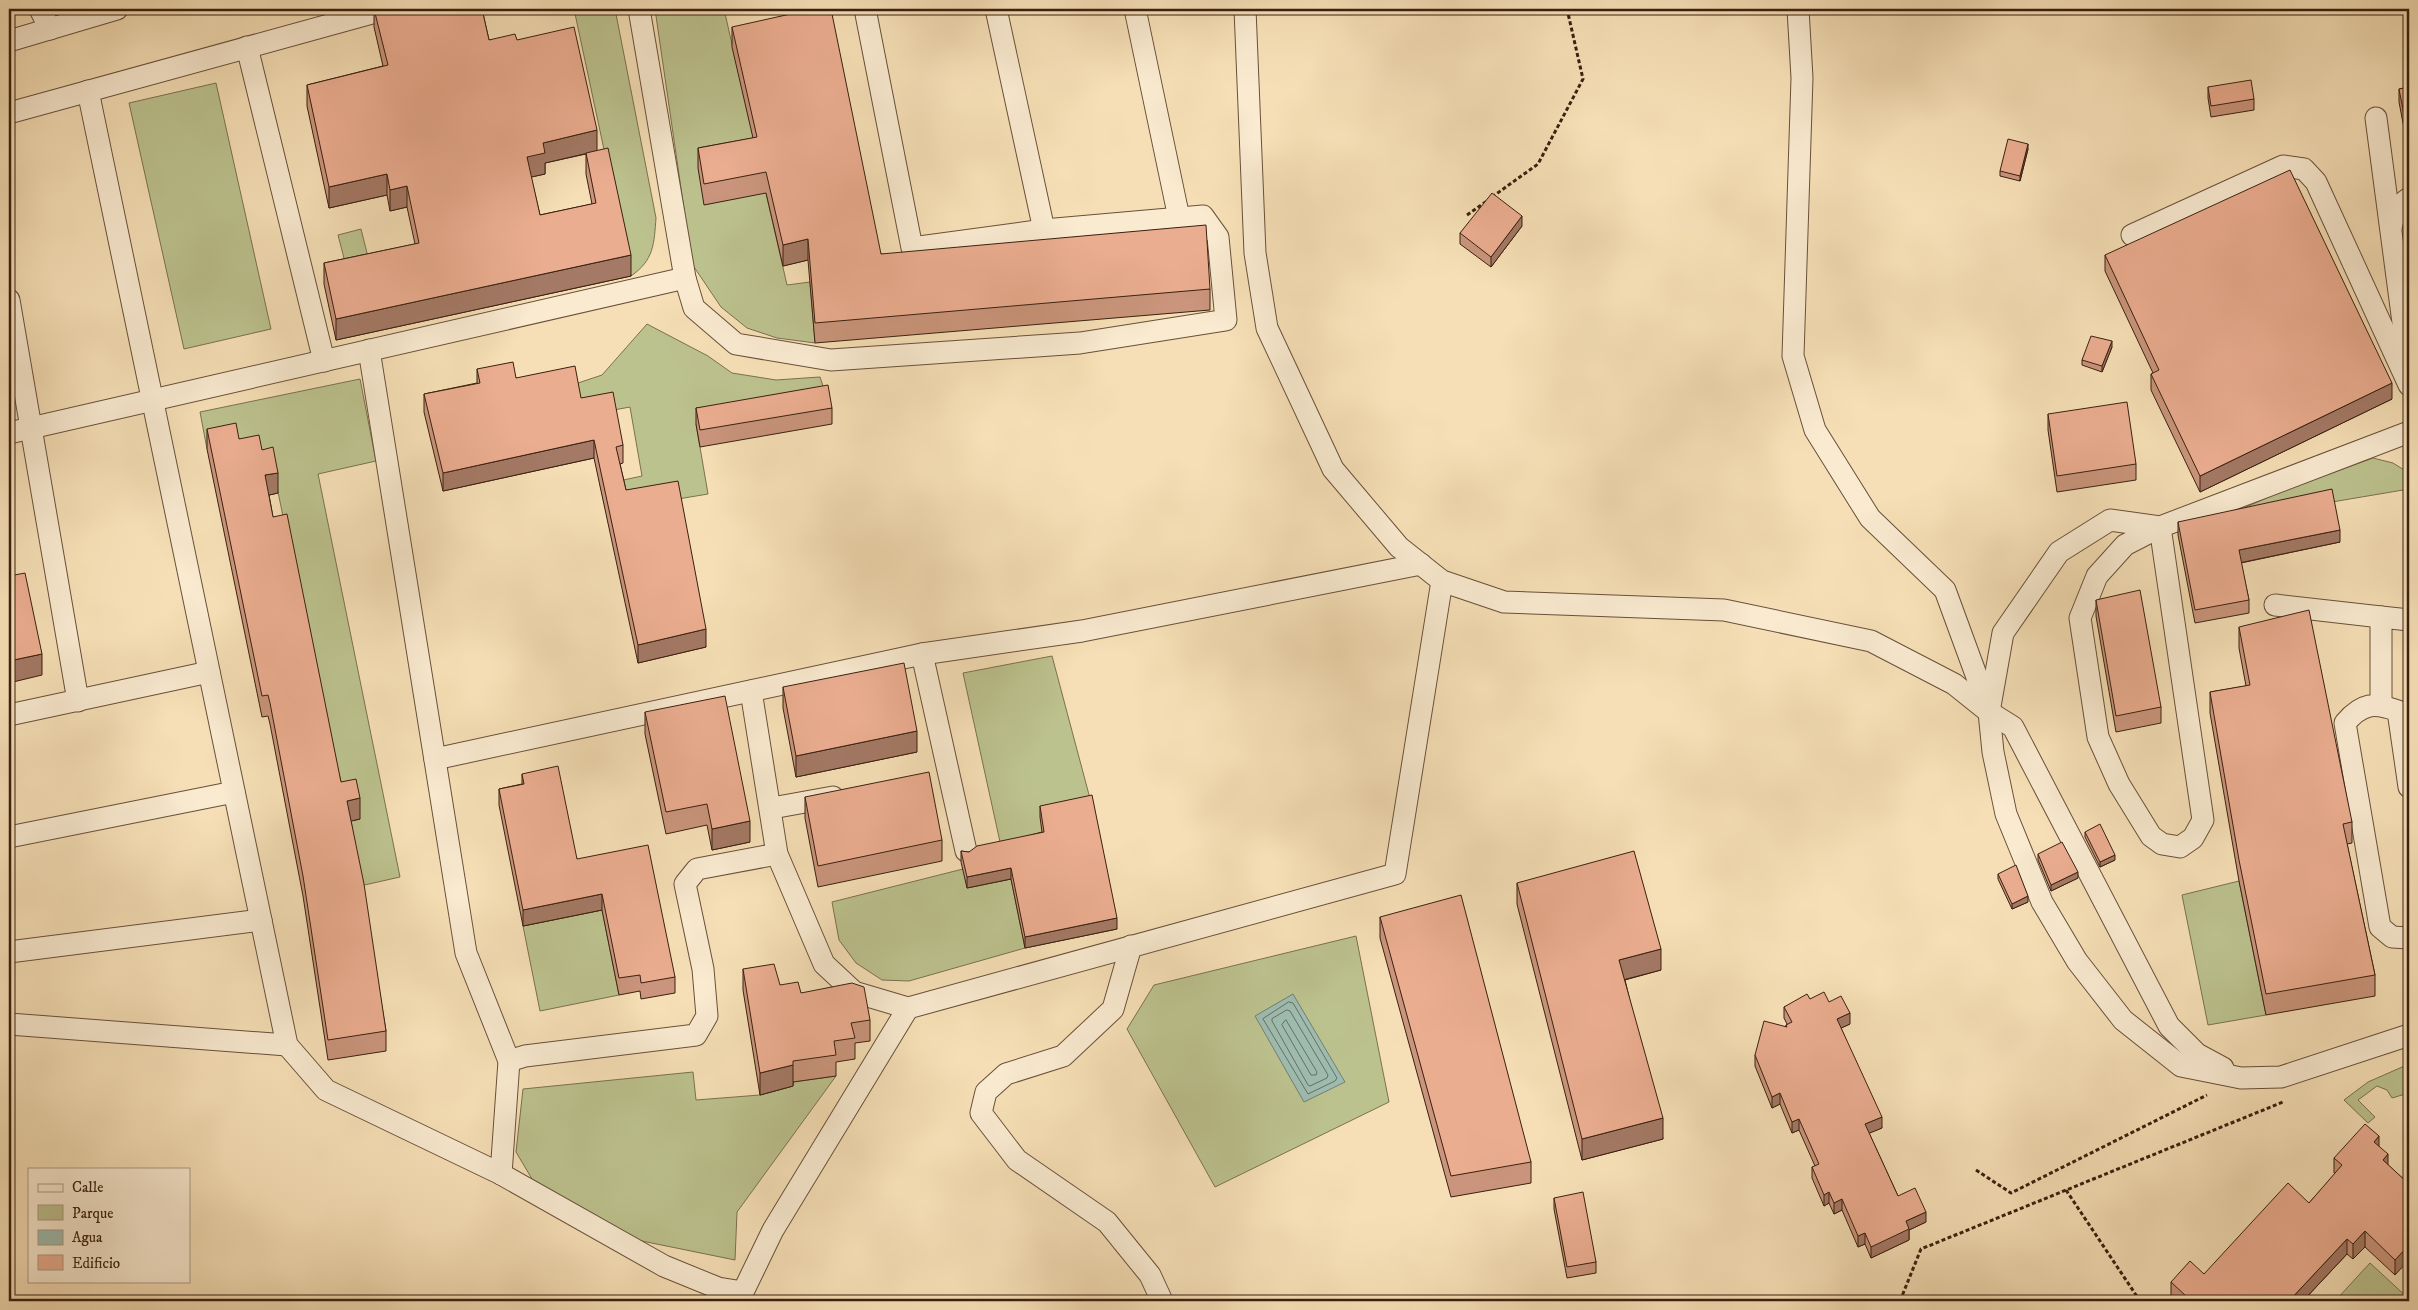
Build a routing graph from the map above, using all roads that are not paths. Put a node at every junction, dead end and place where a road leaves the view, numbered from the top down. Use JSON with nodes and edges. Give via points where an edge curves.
{"nodes":[{"id":1,"x":40,"y":9,"type":"edge"},
{"id":2,"x":117,"y":9,"type":"edge"},
{"id":3,"x":387,"y":9,"type":"edge"},
{"id":4,"x":639,"y":9,"type":"edge"},
{"id":5,"x":865,"y":9,"type":"edge"},
{"id":6,"x":996,"y":9,"type":"edge"},
{"id":7,"x":1135,"y":9,"type":"edge"},
{"id":8,"x":1246,"y":9,"type":"edge"},
{"id":9,"x":1798,"y":9,"type":"edge"},
{"id":10,"x":50,"y":29,"type":"junction"},
{"id":11,"x":9,"y":41,"type":"edge"},
{"id":12,"x":247,"y":47,"type":"junction"},
{"id":13,"x":88,"y":91,"type":"junction"},
{"id":14,"x":9,"y":113,"type":"edge"},
{"id":15,"x":2376,"y":118,"type":"dead end"},
{"id":16,"x":2409,"y":198,"type":"edge"},
{"id":17,"x":1179,"y":218,"type":"junction"},
{"id":18,"x":2391,"y":229,"type":"junction"},
{"id":19,"x":1044,"y":230,"type":"junction"},
{"id":20,"x":2132,"y":234,"type":"dead end"},
{"id":21,"x":685,"y":278,"type":"junction"},
{"id":22,"x":9,"y":300,"type":"edge"},
{"id":23,"x":370,"y":350,"type":"junction"},
{"id":24,"x":324,"y":361,"type":"junction"},
{"id":25,"x":2409,"y":368,"type":"edge"},
{"id":26,"x":2409,"y":385,"type":"edge"},
{"id":27,"x":152,"y":400,"type":"junction"},
{"id":28,"x":31,"y":428,"type":"junction"},
{"id":29,"x":9,"y":432,"type":"edge"},
{"id":30,"x":2409,"y":432,"type":"edge"},
{"id":31,"x":2160,"y":527,"type":"junction"},
{"id":32,"x":1421,"y":564,"type":"junction"},
{"id":33,"x":1442,"y":581,"type":"junction"},
{"id":34,"x":2276,"y":605,"type":"dead end"},
{"id":35,"x":2381,"y":617,"type":"junction"},
{"id":36,"x":2409,"y":620,"type":"edge"},
{"id":37,"x":922,"y":654,"type":"junction"},
{"id":38,"x":209,"y":672,"type":"junction"},
{"id":39,"x":750,"y":691,"type":"junction"},
{"id":40,"x":78,"y":701,"type":"junction"},
{"id":41,"x":2381,"y":705,"type":"junction"},
{"id":42,"x":1989,"y":712,"type":"junction"},
{"id":43,"x":9,"y":715,"type":"edge"},
{"id":44,"x":435,"y":759,"type":"junction"},
{"id":45,"x":2409,"y":786,"type":"edge"},
{"id":46,"x":234,"y":792,"type":"junction"},
{"id":47,"x":850,"y":794,"type":"edge"},
{"id":48,"x":772,"y":808,"type":"junction"},
{"id":49,"x":9,"y":837,"type":"edge"},
{"id":50,"x":966,"y":850,"type":"edge"},
{"id":51,"x":778,"y":854,"type":"junction"},
{"id":52,"x":261,"y":920,"type":"junction"},
{"id":53,"x":2409,"y":938,"type":"edge"},
{"id":54,"x":1130,"y":946,"type":"junction"},
{"id":55,"x":9,"y":952,"type":"edge"},
{"id":56,"x":908,"y":1008,"type":"junction"},
{"id":57,"x":9,"y":1024,"type":"edge"},
{"id":58,"x":2409,"y":1034,"type":"edge"},
{"id":59,"x":287,"y":1045,"type":"junction"},
{"id":60,"x":509,"y":1061,"type":"junction"},
{"id":61,"x":2241,"y":1078,"type":"junction"},
{"id":62,"x":501,"y":1174,"type":"junction"},
{"id":63,"x":1162,"y":1301,"type":"edge"}],
"edges":[{"from":1,"to":10,"type":"street"},
{"from":2,"to":10,"type":"street"},
{"from":3,"to":12,"type":"street"},
{"from":4,"to":21,"type":"street"},
{"from":5,"to":19,"type":"street","via":[[912,248]]},
{"from":6,"to":19,"type":"street"},
{"from":7,"to":17,"type":"street"},
{"from":8,"to":32,"type":"street","via":[[1254,252],[1267,328],[1332,469],[1399,547]]},
{"from":9,"to":42,"type":"street","via":[[1802,78],[1793,356],[1814,430],[1870,518],[1945,590]]},
{"from":10,"to":11,"type":"street"},
{"from":12,"to":13,"type":"street"},
{"from":12,"to":24,"type":"street"},
{"from":13,"to":14,"type":"street"},
{"from":13,"to":27,"type":"street"},
{"from":15,"to":18,"type":"street"},
{"from":16,"to":18,"type":"street","via":[[2396,208]]},
{"from":17,"to":19,"type":"street"},
{"from":17,"to":21,"type":"street","via":[[1203,216],[1218,237],[1226,320],[1080,343],[831,360],[736,344],[694,308]]},
{"from":18,"to":25,"type":"street"},
{"from":20,"to":26,"type":"street","via":[[2283,166],[2304,169],[2316,182]]},
{"from":21,"to":23,"type":"street"},
{"from":22,"to":28,"type":"street"},
{"from":23,"to":24,"type":"street"},
{"from":23,"to":44,"type":"street"},
{"from":24,"to":27,"type":"street"},
{"from":27,"to":28,"type":"street"},
{"from":27,"to":38,"type":"street"},
{"from":28,"to":29,"type":"street"},
{"from":28,"to":40,"type":"street"},
{"from":30,"to":31,"type":"street"},
{"from":31,"to":31,"type":"street","via":[[2203,820],[2193,838],[2180,848],[2162,844],[2150,836],[2119,784],[2098,737],[2080,618],[2097,576],[2125,545]]},
{"from":31,"to":42,"type":"street","via":[[2110,520],[2059,552],[2003,633]]},
{"from":32,"to":33,"type":"street"},
{"from":32,"to":37,"type":"street","via":[[1082,631]]},
{"from":33,"to":42,"type":"street","via":[[1504,602],[1724,610],[1871,641],[1954,684]]},
{"from":33,"to":54,"type":"street","via":[[1396,874]]},
{"from":34,"to":35,"type":"street"},
{"from":35,"to":36,"type":"street"},
{"from":35,"to":41,"type":"street"},
{"from":37,"to":39,"type":"street"},
{"from":37,"to":50,"type":"street","via":[[938,779]]},
{"from":38,"to":40,"type":"street"},
{"from":38,"to":46,"type":"street"},
{"from":39,"to":44,"type":"street"},
{"from":39,"to":48,"type":"street"},
{"from":40,"to":43,"type":"street"},
{"from":41,"to":45,"type":"street","via":[[2398,711]]},
{"from":41,"to":53,"type":"street","via":[[2366,706],[2353,713],[2345,723],[2380,926],[2392,937]]},
{"from":42,"to":61,"type":"street","via":[[2013,726],[2169,1026],[2197,1054]]},
{"from":42,"to":61,"type":"street","via":[[1992,752],[2006,814],[2042,902],[2077,961],[2123,1020],[2181,1066]]},
{"from":44,"to":60,"type":"street","via":[[466,953]]},
{"from":46,"to":49,"type":"street"},
{"from":46,"to":52,"type":"street"},
{"from":47,"to":48,"type":"street"},
{"from":48,"to":51,"type":"street"},
{"from":51,"to":56,"type":"street","via":[[824,964],[854,992]]},
{"from":51,"to":60,"type":"street","via":[[697,869],[686,884],[703,969],[707,1016],[696,1035],[525,1056]]},
{"from":52,"to":55,"type":"street"},
{"from":52,"to":59,"type":"street"},
{"from":54,"to":56,"type":"street"},
{"from":54,"to":63,"type":"street","via":[[1113,1009],[1063,1056],[1006,1074],[986,1092],[981,1113],[1017,1160],[1107,1222],[1150,1275]]},
{"from":56,"to":62,"type":"street","via":[[773,1230],[743,1292],[718,1288],[664,1266]]},
{"from":57,"to":59,"type":"street"},
{"from":58,"to":61,"type":"street","via":[[2281,1077]]},
{"from":59,"to":62,"type":"street","via":[[326,1090]]},
{"from":60,"to":62,"type":"street"}]}
